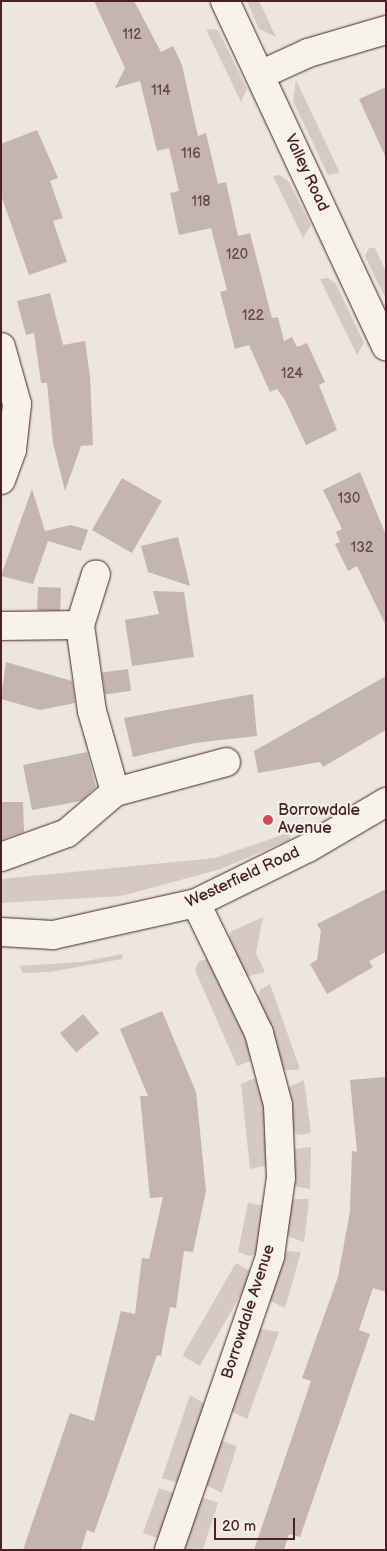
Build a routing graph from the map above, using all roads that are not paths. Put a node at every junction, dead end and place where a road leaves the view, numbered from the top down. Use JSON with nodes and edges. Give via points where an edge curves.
{"nodes":[{"id":1,"x":225,"y":1,"type":"edge"},
{"id":2,"x":386,"y":30,"type":"edge"},
{"id":3,"x":260,"y":75,"type":"junction"},
{"id":4,"x":386,"y":346,"type":"edge"},
{"id":5,"x":1,"y":347,"type":"edge"},
{"id":6,"x":1,"y":480,"type":"edge"},
{"id":7,"x":96,"y":574,"type":"dead end"},
{"id":8,"x":80,"y":625,"type":"junction"},
{"id":9,"x":1,"y":626,"type":"edge"},
{"id":10,"x":226,"y":762,"type":"dead end"},
{"id":11,"x":115,"y":792,"type":"junction"},
{"id":12,"x":386,"y":802,"type":"edge"},
{"id":13,"x":1,"y":857,"type":"edge"},
{"id":14,"x":196,"y":903,"type":"junction"},
{"id":15,"x":1,"y":932,"type":"edge"},
{"id":16,"x":169,"y":1550,"type":"edge"}],
"edges":[{"from":1,"to":3,"type":"street","name":"Valley Road"},
{"from":2,"to":3,"type":"street","via":[[315,50]]},
{"from":3,"to":4,"type":"street","name":"Valley Road"},
{"from":5,"to":6,"type":"street","via":[[17,404],[12,450]]},
{"from":7,"to":8,"type":"street"},
{"from":8,"to":9,"type":"street"},
{"from":8,"to":11,"type":"street","via":[[92,711]]},
{"from":10,"to":11,"type":"street"},
{"from":11,"to":13,"type":"street","via":[[67,833]]},
{"from":12,"to":14,"type":"street","name":"Westerfield Road","via":[[308,848]]},
{"from":14,"to":15,"type":"street","name":"Westerfield Road","via":[[53,934]]},
{"from":14,"to":16,"type":"street","name":"Borrowdale Avenue","via":[[259,1033],[278,1105],[281,1178],[270,1256]]}]}
